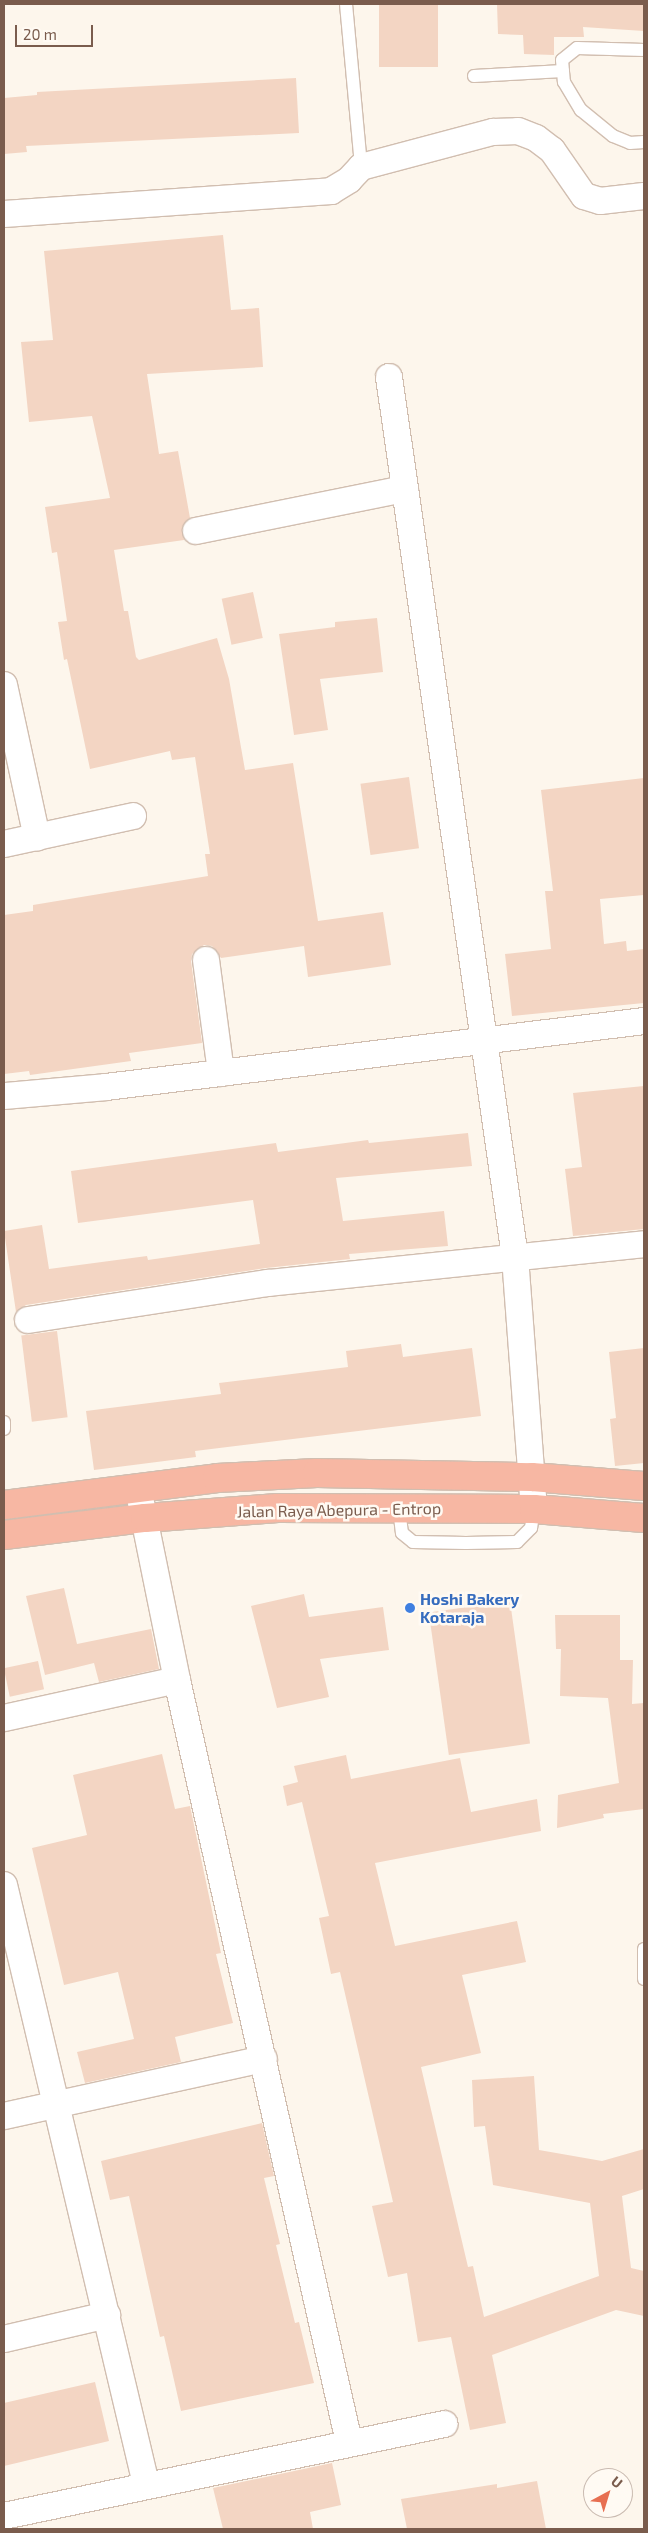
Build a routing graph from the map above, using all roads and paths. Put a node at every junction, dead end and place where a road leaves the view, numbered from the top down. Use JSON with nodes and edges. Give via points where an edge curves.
{"nodes":[{"id":1,"x":346,"y":4,"type":"edge"},
{"id":2,"x":644,"y":50,"type":"edge"},
{"id":3,"x":563,"y":71,"type":"junction"},
{"id":4,"x":474,"y":76,"type":"dead end"},
{"id":5,"x":644,"y":142,"type":"edge"},
{"id":6,"x":361,"y":167,"type":"junction"},
{"id":7,"x":644,"y":196,"type":"edge"},
{"id":8,"x":4,"y":214,"type":"edge"},
{"id":9,"x":389,"y":377,"type":"dead end"},
{"id":10,"x":405,"y":489,"type":"junction"},
{"id":11,"x":196,"y":531,"type":"dead end"},
{"id":12,"x":4,"y":685,"type":"edge"},
{"id":13,"x":133,"y":816,"type":"dead end"},
{"id":14,"x":37,"y":837,"type":"junction"},
{"id":15,"x":4,"y":844,"type":"edge"},
{"id":16,"x":206,"y":960,"type":"dead end"},
{"id":17,"x":644,"y":1021,"type":"edge"},
{"id":18,"x":485,"y":1041,"type":"junction"},
{"id":19,"x":221,"y":1073,"type":"junction"},
{"id":20,"x":4,"y":1096,"type":"edge"},
{"id":21,"x":644,"y":1244,"type":"edge"},
{"id":22,"x":514,"y":1257,"type":"junction"},
{"id":23,"x":28,"y":1320,"type":"dead end"},
{"id":24,"x":4,"y":1422,"type":"edge"},
{"id":25,"x":4,"y":1429,"type":"edge"},
{"id":26,"x":532,"y":1477,"type":"junction"},
{"id":27,"x":644,"y":1486,"type":"edge"},
{"id":28,"x":138,"y":1488,"type":"junction"},
{"id":29,"x":4,"y":1505,"type":"edge"},
{"id":30,"x":534,"y":1509,"type":"junction"},
{"id":31,"x":146,"y":1518,"type":"junction"},
{"id":32,"x":644,"y":1518,"type":"edge"},
{"id":33,"x":4,"y":1535,"type":"edge"},
{"id":34,"x":177,"y":1680,"type":"junction"},
{"id":35,"x":4,"y":1718,"type":"edge"},
{"id":36,"x":4,"y":1886,"type":"edge"},
{"id":37,"x":644,"y":1949,"type":"edge"},
{"id":38,"x":644,"y":1980,"type":"edge"},
{"id":39,"x":264,"y":2059,"type":"junction"},
{"id":40,"x":57,"y":2104,"type":"junction"},
{"id":41,"x":4,"y":2116,"type":"edge"},
{"id":42,"x":107,"y":2315,"type":"junction"},
{"id":43,"x":4,"y":2339,"type":"edge"},
{"id":44,"x":445,"y":2424,"type":"dead end"},
{"id":45,"x":349,"y":2442,"type":"junction"},
{"id":46,"x":146,"y":2484,"type":"junction"},
{"id":47,"x":4,"y":2516,"type":"edge"}],
"edges":[{"from":1,"to":6,"type":"lane"},
{"from":2,"to":3,"type":"lane","via":[[577,48],[562,60]]},
{"from":3,"to":4,"type":"lane"},
{"from":3,"to":5,"type":"lane","via":[[564,82],[571,95],[598,126],[630,143]]},
{"from":6,"to":7,"type":"street","via":[[493,132],[518,131],[536,138],[552,150],[584,196],[600,201]]},
{"from":6,"to":8,"type":"street","via":[[349,180],[331,191]]},
{"from":9,"to":10,"type":"street"},
{"from":10,"to":11,"type":"street"},
{"from":10,"to":18,"type":"street"},
{"from":12,"to":14,"type":"street"},
{"from":13,"to":14,"type":"street"},
{"from":14,"to":15,"type":"street"},
{"from":16,"to":19,"type":"street"},
{"from":17,"to":18,"type":"street"},
{"from":18,"to":19,"type":"street"},
{"from":18,"to":22,"type":"street"},
{"from":19,"to":20,"type":"street"},
{"from":21,"to":22,"type":"street"},
{"from":22,"to":23,"type":"street","via":[[268,1283]]},
{"from":22,"to":26,"type":"street"},
{"from":24,"to":25,"type":"lane"},
{"from":26,"to":27,"type":"highway"},
{"from":26,"to":28,"type":"highway","via":[[317,1473],[217,1478]]},
{"from":26,"to":30,"type":"street"},
{"from":28,"to":29,"type":"highway"},
{"from":28,"to":31,"type":"street"},
{"from":30,"to":31,"type":"highway","name":"Jalan Raya Abepura - Entrop","via":[[278,1508]]},
{"from":30,"to":32,"type":"highway","name":"Jalan Raya Abepura - Entrop"},
{"from":31,"to":33,"type":"highway","name":"Jalan Raya Abepura - Entrop"},
{"from":31,"to":34,"type":"street"},
{"from":34,"to":35,"type":"street"},
{"from":34,"to":39,"type":"street"},
{"from":36,"to":40,"type":"street"},
{"from":37,"to":38,"type":"lane"},
{"from":39,"to":40,"type":"street"},
{"from":39,"to":45,"type":"street"},
{"from":40,"to":41,"type":"street"},
{"from":40,"to":42,"type":"street"},
{"from":42,"to":43,"type":"street"},
{"from":42,"to":46,"type":"street"},
{"from":44,"to":45,"type":"street"},
{"from":45,"to":46,"type":"street"},
{"from":46,"to":47,"type":"street"}]}
